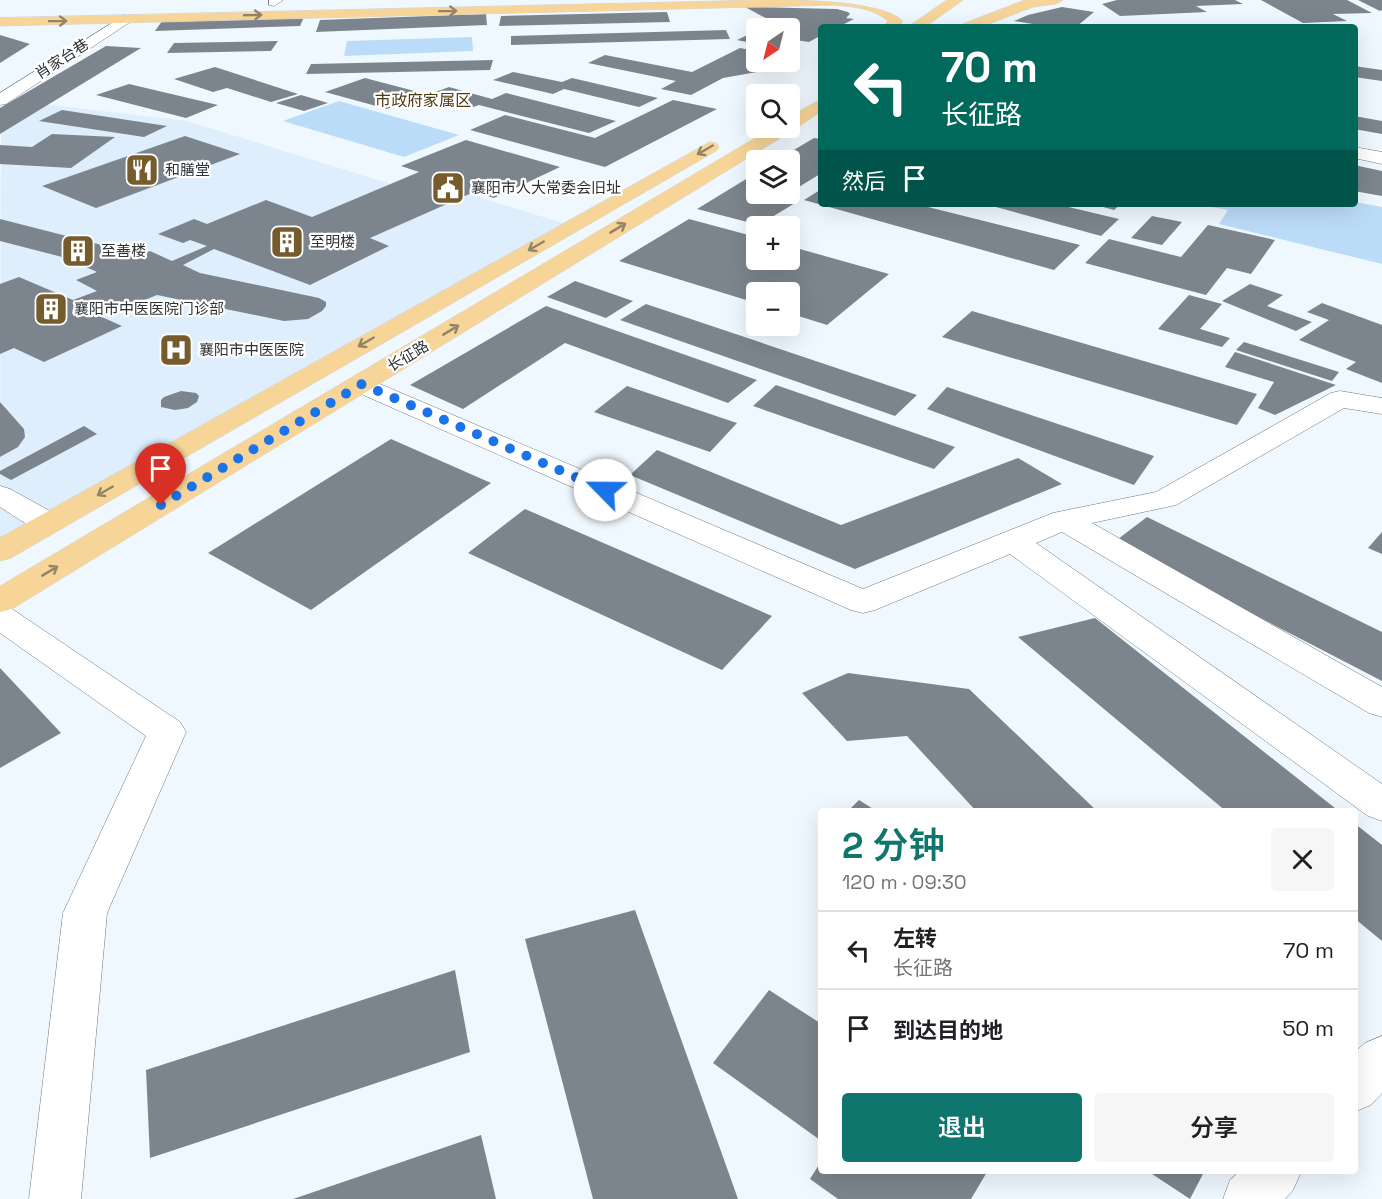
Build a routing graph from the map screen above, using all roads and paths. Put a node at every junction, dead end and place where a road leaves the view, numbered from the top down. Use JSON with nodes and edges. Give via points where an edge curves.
{"nodes":[{"id":1,"x":361,"y":0,"type":"edge"},
{"id":2,"x":858,"y":0,"type":"edge"},
{"id":3,"x":956,"y":0,"type":"edge"},
{"id":4,"x":1056,"y":0,"type":"edge"},
{"id":5,"x":275,"y":1,"type":"edge"},
{"id":6,"x":835,"y":1,"type":"edge"},
{"id":7,"x":993,"y":2,"type":"dead end"},
{"id":8,"x":0,"y":11,"type":"edge"},
{"id":9,"x":125,"y":19,"type":"junction"},
{"id":10,"x":0,"y":22,"type":"edge"},
{"id":11,"x":894,"y":24,"type":"edge"},
{"id":12,"x":920,"y":24,"type":"edge"},
{"id":13,"x":956,"y":24,"type":"edge"},
{"id":14,"x":976,"y":24,"type":"edge"},
{"id":15,"x":0,"y":100,"type":"edge"},
{"id":16,"x":818,"y":106,"type":"edge"},
{"id":17,"x":800,"y":118,"type":"edge"},
{"id":18,"x":746,"y":127,"type":"edge"},
{"id":19,"x":768,"y":138,"type":"edge"},
{"id":20,"x":1358,"y":153,"type":"edge"},
{"id":21,"x":1382,"y":158,"type":"edge"},
{"id":22,"x":362,"y":384,"type":"junction"},
{"id":23,"x":1382,"y":406,"type":"edge"},
{"id":24,"x":0,"y":495,"type":"edge"},
{"id":25,"x":1064,"y":520,"type":"junction"},
{"id":26,"x":48,"y":523,"type":"junction"},
{"id":27,"x":1013,"y":541,"type":"junction"},
{"id":28,"x":0,"y":550,"type":"edge"},
{"id":29,"x":0,"y":601,"type":"edge"},
{"id":30,"x":0,"y":617,"type":"edge"},
{"id":31,"x":1382,"y":704,"type":"edge"},
{"id":32,"x":1382,"y":805,"type":"edge"},
{"id":33,"x":1382,"y":1059,"type":"edge"},
{"id":34,"x":1358,"y":1084,"type":"edge"},
{"id":35,"x":1273,"y":1174,"type":"edge"},
{"id":36,"x":55,"y":1199,"type":"edge"},
{"id":37,"x":1249,"y":1199,"type":"edge"}],
"edges":[{"from":1,"to":5,"type":"main road"},
{"from":2,"to":6,"type":"main road"},
{"from":3,"to":12,"type":"main road"},
{"from":4,"to":14,"type":"main road","via":[[1030,3]]},
{"from":5,"to":8,"type":"main road"},
{"from":9,"to":6,"type":"main road","one_way":true},
{"from":6,"to":11,"type":"main road","via":[[889,12],[896,21]]},
{"from":7,"to":13,"type":"main road"},
{"from":10,"to":9,"type":"main road","one_way":true},
{"from":9,"to":15,"type":"street","name":"肖家台巷"},
{"from":16,"to":17,"type":"main road"},
{"from":18,"to":26,"type":"main road","name":"长征路","one_way":true},
{"from":22,"to":19,"type":"main road","name":"长征路","one_way":true},
{"from":20,"to":21,"type":"street"},
{"from":22,"to":27,"type":"street","via":[[862,602]]},
{"from":29,"to":22,"type":"main road","name":"长征路","one_way":true},
{"from":23,"to":25,"type":"street","via":[[1340,399],[1166,499]]},
{"from":24,"to":26,"type":"street"},
{"from":25,"to":27,"type":"street"},
{"from":25,"to":31,"type":"street"},
{"from":26,"to":28,"type":"main road","name":"长征路"},
{"from":27,"to":32,"type":"street"},
{"from":30,"to":36,"type":"street","via":[[167,732],[84,913]]},
{"from":33,"to":34,"type":"street"},
{"from":35,"to":37,"type":"street"}]}
